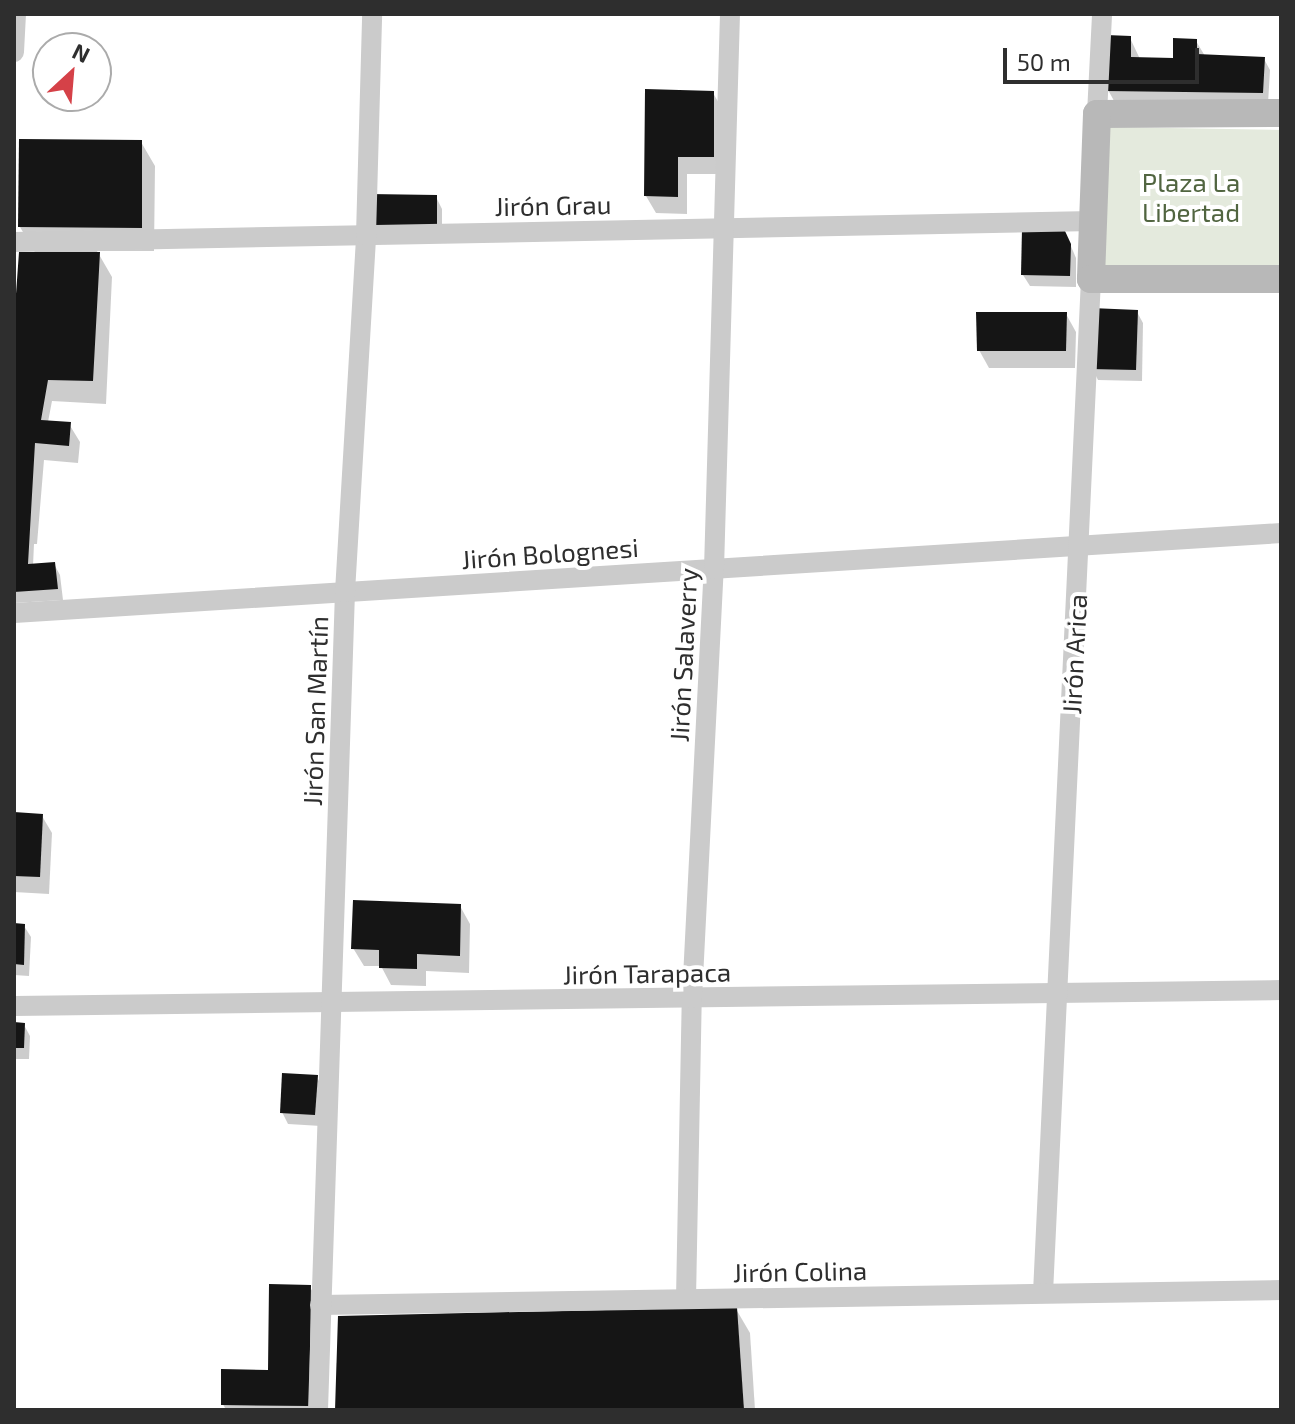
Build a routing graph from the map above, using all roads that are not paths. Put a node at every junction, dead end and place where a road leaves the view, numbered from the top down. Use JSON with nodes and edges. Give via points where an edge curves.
{"nodes":[{"id":1,"x":16,"y":14,"type":"edge"},
{"id":2,"x":372,"y":14,"type":"edge"},
{"id":3,"x":730,"y":14,"type":"edge"},
{"id":4,"x":1102,"y":14,"type":"edge"},
{"id":5,"x":14,"y":52,"type":"edge"},
{"id":6,"x":1281,"y":113,"type":"edge"},
{"id":7,"x":1097,"y":114,"type":"junction"},
{"id":8,"x":1093,"y":221,"type":"junction"},
{"id":9,"x":721,"y":228,"type":"junction"},
{"id":10,"x":366,"y":235,"type":"junction"},
{"id":11,"x":14,"y":242,"type":"edge"},
{"id":12,"x":1091,"y":279,"type":"junction"},
{"id":13,"x":1281,"y":279,"type":"edge"},
{"id":14,"x":1281,"y":533,"type":"edge"},
{"id":15,"x":1079,"y":546,"type":"junction"},
{"id":16,"x":714,"y":569,"type":"junction"},
{"id":17,"x":345,"y":592,"type":"junction"},
{"id":18,"x":14,"y":613,"type":"edge"},
{"id":19,"x":1281,"y":990,"type":"edge"},
{"id":20,"x":1057,"y":993,"type":"junction"},
{"id":21,"x":692,"y":998,"type":"junction"},
{"id":22,"x":330,"y":1003,"type":"junction"},
{"id":23,"x":14,"y":1006,"type":"edge"},
{"id":24,"x":1281,"y":1290,"type":"edge"},
{"id":25,"x":1043,"y":1293,"type":"junction"},
{"id":26,"x":686,"y":1299,"type":"junction"},
{"id":27,"x":320,"y":1305,"type":"junction"},
{"id":28,"x":318,"y":1410,"type":"edge"}],
"edges":[{"from":1,"to":5,"type":"street"},
{"from":2,"to":10,"type":"street","name":"Jirón San Martín"},
{"from":3,"to":9,"type":"street","name":"Jirón Salaverry"},
{"from":4,"to":7,"type":"street","name":"Jirón Arica"},
{"from":6,"to":7,"type":"main road"},
{"from":7,"to":8,"type":"main road","name":"Jirón Arica"},
{"from":8,"to":9,"type":"street","name":"Jirón Grau"},
{"from":8,"to":12,"type":"main road","name":"Jirón Arica"},
{"from":9,"to":10,"type":"street","name":"Jirón Grau"},
{"from":9,"to":16,"type":"street","name":"Jirón Salaverry"},
{"from":10,"to":11,"type":"street","name":"Jirón Grau"},
{"from":10,"to":17,"type":"street","name":"Jirón San Martín"},
{"from":12,"to":13,"type":"main road"},
{"from":12,"to":15,"type":"street","name":"Jirón Arica"},
{"from":14,"to":15,"type":"street","name":"Jirón Bolognesi"},
{"from":15,"to":16,"type":"street","name":"Jirón Bolognesi"},
{"from":15,"to":20,"type":"street","name":"Jirón Arica"},
{"from":16,"to":17,"type":"street","name":"Jirón Bolognesi"},
{"from":16,"to":21,"type":"street","name":"Jirón Salaverry"},
{"from":17,"to":18,"type":"street","name":"Jirón Bolognesi"},
{"from":17,"to":22,"type":"street","name":"Jirón San Martín"},
{"from":19,"to":20,"type":"street","name":"Jirón Tarapaca"},
{"from":20,"to":21,"type":"street","name":"Jirón Tarapaca"},
{"from":20,"to":25,"type":"street","name":"Jirón Arica"},
{"from":21,"to":22,"type":"street","name":"Jirón Tarapaca"},
{"from":21,"to":26,"type":"street","name":"Jirón Salaverry"},
{"from":22,"to":23,"type":"street","name":"Jirón Tarapaca"},
{"from":22,"to":27,"type":"street","name":"Jirón San Martín"},
{"from":24,"to":25,"type":"street","name":"Jirón Colina"},
{"from":25,"to":26,"type":"street","name":"Jirón Colina"},
{"from":26,"to":27,"type":"street","name":"Jirón Colina"},
{"from":27,"to":28,"type":"street","name":"Jirón San Martín"}]}
